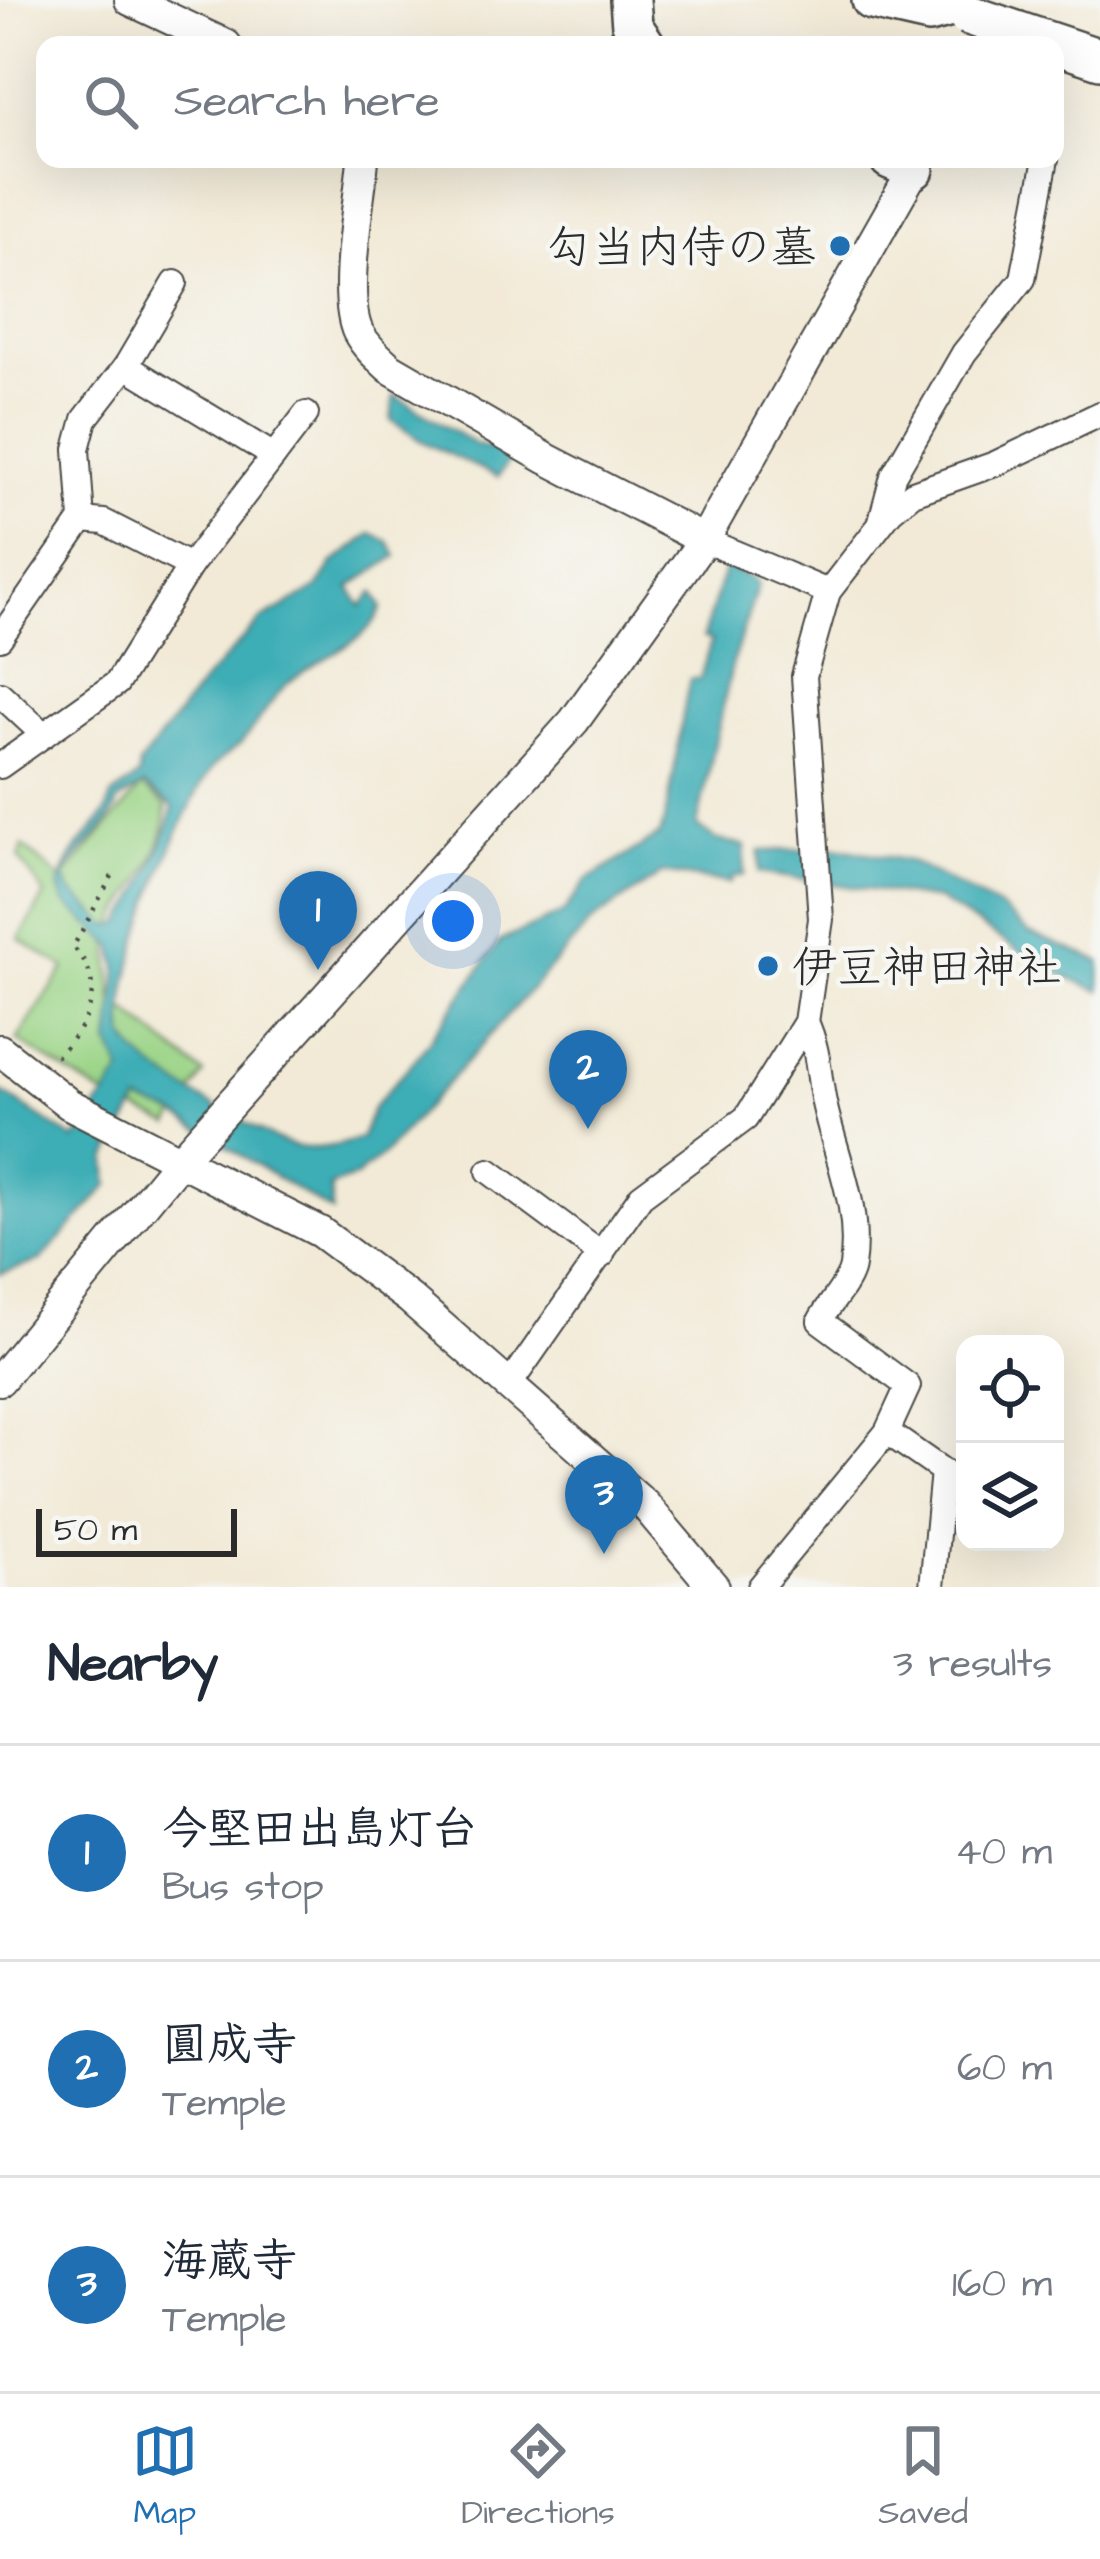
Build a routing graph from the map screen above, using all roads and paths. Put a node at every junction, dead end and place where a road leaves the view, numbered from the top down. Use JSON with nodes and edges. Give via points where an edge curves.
{"nodes":[{"id":1,"x":130,"y":0,"type":"edge"},
{"id":2,"x":607,"y":0,"type":"edge"},
{"id":3,"x":630,"y":0,"type":"edge"},
{"id":4,"x":872,"y":0,"type":"edge"},
{"id":5,"x":976,"y":16,"type":"edge"},
{"id":6,"x":207,"y":36,"type":"edge"},
{"id":7,"x":616,"y":36,"type":"edge"},
{"id":8,"x":639,"y":36,"type":"edge"},
{"id":9,"x":1034,"y":36,"type":"edge"},
{"id":10,"x":1064,"y":47,"type":"edge"},
{"id":11,"x":1100,"y":59,"type":"edge"},
{"id":12,"x":363,"y":168,"type":"edge"},
{"id":13,"x":905,"y":168,"type":"edge"},
{"id":14,"x":1044,"y":168,"type":"edge"},
{"id":15,"x":175,"y":284,"type":"dead end"},
{"id":16,"x":125,"y":366,"type":"junction"},
{"id":17,"x":306,"y":414,"type":"dead end"},
{"id":18,"x":1100,"y":414,"type":"edge"},
{"id":19,"x":274,"y":456,"type":"junction"},
{"id":20,"x":82,"y":520,"type":"junction"},
{"id":21,"x":880,"y":524,"type":"junction"},
{"id":22,"x":704,"y":540,"type":"junction"},
{"id":23,"x":190,"y":566,"type":"junction"},
{"id":24,"x":828,"y":592,"type":"junction"},
{"id":25,"x":0,"y":638,"type":"edge"},
{"id":26,"x":0,"y":694,"type":"edge"},
{"id":27,"x":44,"y":735,"type":"junction"},
{"id":28,"x":0,"y":766,"type":"edge"},
{"id":29,"x":112,"y":876,"type":"dead end"},
{"id":30,"x":806,"y":1022,"type":"junction"},
{"id":31,"x":0,"y":1050,"type":"edge"},
{"id":32,"x":35,"y":1078,"type":"junction"},
{"id":33,"x":190,"y":1149,"type":"junction"},
{"id":34,"x":489,"y":1171,"type":"dead end"},
{"id":35,"x":602,"y":1255,"type":"junction"},
{"id":36,"x":0,"y":1380,"type":"edge"},
{"id":37,"x":510,"y":1384,"type":"junction"},
{"id":38,"x":887,"y":1432,"type":"junction"},
{"id":39,"x":714,"y":1587,"type":"edge"},
{"id":40,"x":760,"y":1587,"type":"edge"},
{"id":41,"x":932,"y":1587,"type":"edge"}],
"edges":[{"from":1,"to":6,"type":"street"},
{"from":2,"to":7,"type":"highway"},
{"from":3,"to":8,"type":"highway"},
{"from":4,"to":5,"type":"highway"},
{"from":5,"to":9,"type":"highway"},
{"from":10,"to":11,"type":"highway"},
{"from":12,"to":22,"type":"street","via":[[352,304],[370,350],[547,459]]},
{"from":13,"to":22,"type":"street"},
{"from":14,"to":21,"type":"street","via":[[1023,279],[964,353],[893,476]]},
{"from":15,"to":16,"type":"street"},
{"from":16,"to":19,"type":"street"},
{"from":16,"to":20,"type":"street","via":[[85,419],[77,449]]},
{"from":17,"to":19,"type":"street"},
{"from":18,"to":21,"type":"street","via":[[914,493]]},
{"from":19,"to":23,"type":"street"},
{"from":20,"to":23,"type":"street","via":[[104,522]]},
{"from":20,"to":25,"type":"street"},
{"from":21,"to":24,"type":"street"},
{"from":22,"to":24,"type":"street"},
{"from":22,"to":33,"type":"street","via":[[574,721]]},
{"from":23,"to":27,"type":"street","via":[[117,683]]},
{"from":24,"to":30,"type":"street","via":[[804,676],[819,890]]},
{"from":26,"to":27,"type":"street"},
{"from":27,"to":28,"type":"street"},
{"from":29,"to":32,"type":"path","via":[[73,947],[92,979],[91,1010]]},
{"from":30,"to":35,"type":"street","via":[[746,1118],[641,1196]]},
{"from":30,"to":38,"type":"street","via":[[854,1231],[852,1272],[820,1321],[908,1386]]},
{"from":31,"to":32,"type":"street"},
{"from":32,"to":33,"type":"street","via":[[126,1132]]},
{"from":33,"to":36,"type":"street"},
{"from":33,"to":37,"type":"street","via":[[320,1232]]},
{"from":34,"to":35,"type":"street"},
{"from":35,"to":37,"type":"street"},
{"from":37,"to":39,"type":"street","via":[[644,1505]]},
{"from":38,"to":40,"type":"street"},
{"from":38,"to":41,"type":"street","via":[[943,1471]]}]}
